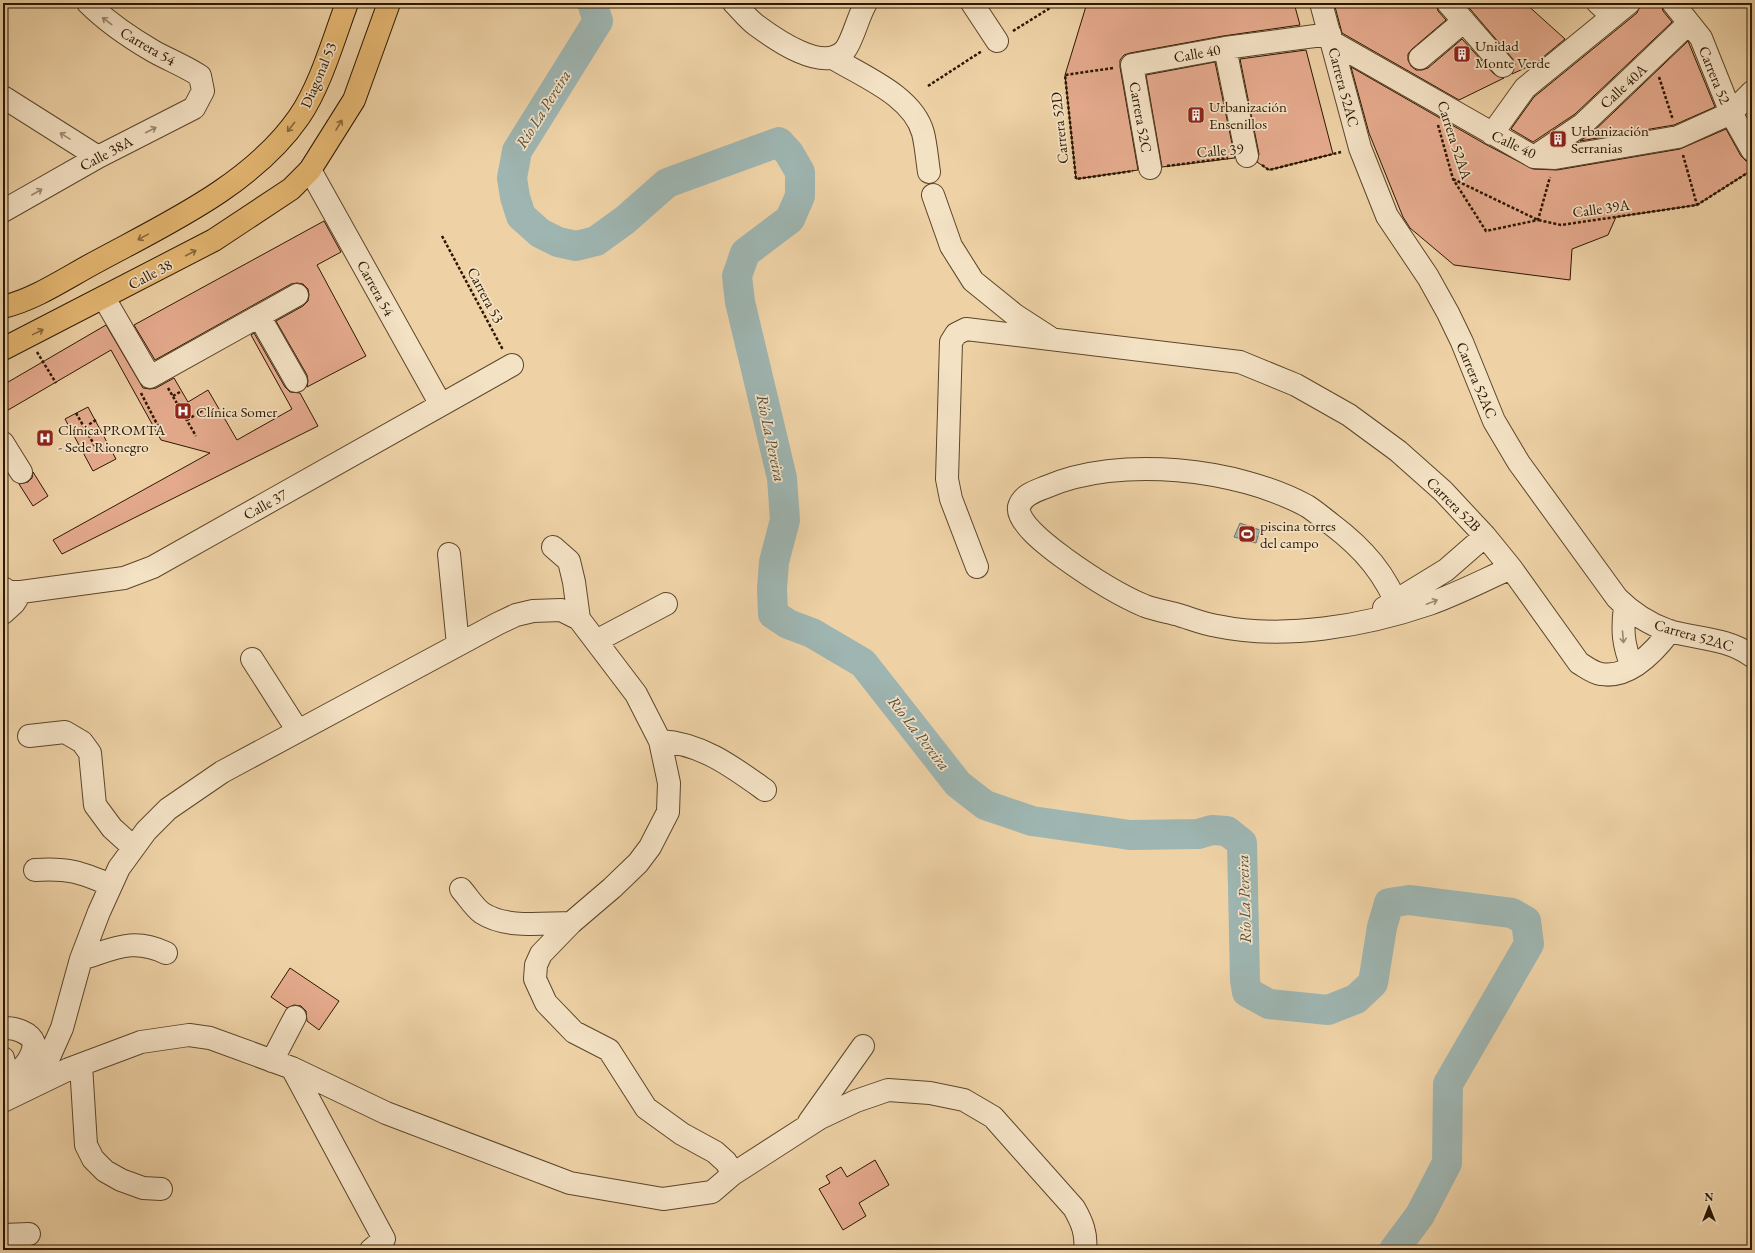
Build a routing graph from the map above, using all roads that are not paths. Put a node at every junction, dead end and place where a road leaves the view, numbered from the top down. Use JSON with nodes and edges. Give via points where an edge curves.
{"nodes":[{"id":1,"x":88,"y":3,"type":"edge"},
{"id":2,"x":347,"y":3,"type":"edge"},
{"id":3,"x":390,"y":3,"type":"edge"},
{"id":4,"x":734,"y":3,"type":"edge"},
{"id":5,"x":972,"y":3,"type":"edge"},
{"id":6,"x":1322,"y":3,"type":"edge"},
{"id":7,"x":1448,"y":3,"type":"edge"},
{"id":8,"x":1673,"y":3,"type":"edge"},
{"id":9,"x":865,"y":4,"type":"edge"},
{"id":10,"x":1613,"y":8,"type":"edge"},
{"id":11,"x":1464,"y":21,"type":"junction"},
{"id":12,"x":1689,"y":23,"type":"junction"},
{"id":13,"x":1331,"y":38,"type":"junction"},
{"id":14,"x":997,"y":41,"type":"dead end"},
{"id":15,"x":1225,"y":48,"type":"junction"},
{"id":16,"x":833,"y":58,"type":"junction"},
{"id":17,"x":1420,"y":58,"type":"dead end"},
{"id":18,"x":1132,"y":65,"type":"joint"},
{"id":19,"x":1503,"y":66,"type":"dead end"},
{"id":20,"x":203,"y":91,"type":"joint"},
{"id":21,"x":1752,"y":92,"type":"edge"},
{"id":22,"x":3,"y":97,"type":"edge"},
{"id":23,"x":1731,"y":113,"type":"junction"},
{"id":24,"x":1492,"y":134,"type":"junction"},
{"id":25,"x":1752,"y":150,"type":"edge"},
{"id":26,"x":1247,"y":156,"type":"road end"},
{"id":27,"x":98,"y":157,"type":"junction"},
{"id":28,"x":1544,"y":158,"type":"junction"},
{"id":29,"x":1150,"y":168,"type":"road end"},
{"id":30,"x":310,"y":170,"type":"junction"},
{"id":31,"x":929,"y":172,"type":"dead end"},
{"id":32,"x":933,"y":195,"type":"dead end"},
{"id":33,"x":3,"y":211,"type":"edge"},
{"id":34,"x":297,"y":295,"type":"dead end"},
{"id":35,"x":104,"y":298,"type":"junction"},
{"id":36,"x":3,"y":307,"type":"edge"},
{"id":37,"x":259,"y":316,"type":"junction"},
{"id":38,"x":1053,"y":340,"type":"junction"},
{"id":39,"x":3,"y":350,"type":"edge"},
{"id":40,"x":512,"y":365,"type":"road end"},
{"id":41,"x":296,"y":381,"type":"dead end"},
{"id":42,"x":441,"y":405,"type":"junction"},
{"id":43,"x":3,"y":443,"type":"edge"},
{"id":44,"x":21,"y":472,"type":"dead end"},
{"id":45,"x":1485,"y":536,"type":"junction"},
{"id":46,"x":553,"y":547,"type":"dead end"},
{"id":47,"x":449,"y":554,"type":"dead end"},
{"id":48,"x":977,"y":567,"type":"dead end"},
{"id":49,"x":1511,"y":568,"type":"junction"},
{"id":50,"x":12,"y":590,"type":"edge"},
{"id":51,"x":666,"y":604,"type":"dead end"},
{"id":52,"x":1625,"y":606,"type":"junction"},
{"id":53,"x":1398,"y":607,"type":"junction"},
{"id":54,"x":3,"y":613,"type":"edge"},
{"id":55,"x":579,"y":620,"type":"junction"},
{"id":56,"x":1670,"y":631,"type":"junction"},
{"id":57,"x":596,"y":641,"type":"junction"},
{"id":58,"x":458,"y":645,"type":"junction"},
{"id":59,"x":1752,"y":656,"type":"edge"},
{"id":60,"x":252,"y":659,"type":"dead end"},
{"id":61,"x":1632,"y":666,"type":"junction"},
{"id":62,"x":298,"y":731,"type":"junction"},
{"id":63,"x":28,"y":736,"type":"dead end"},
{"id":64,"x":660,"y":741,"type":"junction"},
{"id":65,"x":765,"y":790,"type":"dead end"},
{"id":66,"x":133,"y":847,"type":"junction"},
{"id":67,"x":35,"y":870,"type":"dead end"},
{"id":68,"x":111,"y":885,"type":"junction"},
{"id":69,"x":462,"y":889,"type":"dead end"},
{"id":70,"x":571,"y":923,"type":"junction"},
{"id":71,"x":166,"y":953,"type":"dead end"},
{"id":72,"x":81,"y":959,"type":"junction"},
{"id":73,"x":295,"y":1017,"type":"dead end"},
{"id":74,"x":3,"y":1028,"type":"edge"},
{"id":75,"x":863,"y":1046,"type":"dead end"},
{"id":76,"x":3,"y":1058,"type":"edge"},
{"id":77,"x":272,"y":1061,"type":"junction"},
{"id":78,"x":81,"y":1065,"type":"junction"},
{"id":79,"x":292,"y":1068,"type":"junction"},
{"id":80,"x":37,"y":1084,"type":"junction"},
{"id":81,"x":8,"y":1092,"type":"edge"},
{"id":82,"x":806,"y":1127,"type":"junction"},
{"id":83,"x":733,"y":1174,"type":"junction"},
{"id":84,"x":161,"y":1189,"type":"dead end"},
{"id":85,"x":29,"y":1234,"type":"dead end"},
{"id":86,"x":3,"y":1235,"type":"edge"},
{"id":87,"x":371,"y":1250,"type":"edge"},
{"id":88,"x":1085,"y":1250,"type":"edge"}],
"edges":[{"from":20,"to":1,"type":"street","name":"Carrera 54","one_way":true,"via":[[200,76],[106,21]]},
{"from":2,"to":36,"type":"main road","name":"Diagonal 53","one_way":true,"via":[[310,100],[279,143],[224,188],[188,212],[45,290]]},
{"from":30,"to":3,"type":"main road","one_way":true,"via":[[354,100]]},
{"from":4,"to":16,"type":"street","via":[[755,24],[801,53],[825,60]]},
{"from":5,"to":14,"type":"street"},
{"from":6,"to":13,"type":"street","name":"Carrera 52AC"},
{"from":7,"to":11,"type":"street"},
{"from":8,"to":12,"type":"street","name":"Carrera 52"},
{"from":9,"to":16,"type":"street","via":[[845,50]]},
{"from":10,"to":24,"type":"street","via":[[1525,88]]},
{"from":11,"to":17,"type":"street"},
{"from":11,"to":19,"type":"street"},
{"from":12,"to":23,"type":"street","name":"Carrera 52","via":[[1701,38]]},
{"from":12,"to":28,"type":"street","name":"Calle 40A","via":[[1584,124]]},
{"from":13,"to":15,"type":"street","name":"Calle 40"},
{"from":13,"to":24,"type":"street","name":"Calle 40"},
{"from":13,"to":52,"type":"street","name":"Carrera 52AC","via":[[1360,148],[1387,216],[1428,277],[1462,342],[1494,421],[1519,463]]},
{"from":15,"to":18,"type":"street","name":"Calle 40"},
{"from":15,"to":26,"type":"street"},
{"from":16,"to":31,"type":"street","via":[[894,93],[914,114],[923,132]]},
{"from":18,"to":29,"type":"street","name":"Carrera 52C"},
{"from":27,"to":20,"type":"street","name":"Calle 38A","one_way":true,"via":[[194,108]]},
{"from":21,"to":23,"type":"street","name":"Calle 40"},
{"from":27,"to":22,"type":"street","one_way":true},
{"from":23,"to":25,"type":"street","name":"Carrera 52"},
{"from":23,"to":28,"type":"street","name":"Calle 40","via":[[1678,137]]},
{"from":24,"to":28,"type":"street","name":"Calle 40"},
{"from":33,"to":27,"type":"street","name":"Calle 38A","one_way":true},
{"from":35,"to":30,"type":"main road","name":"Calle 38","one_way":true,"via":[[214,240],[291,189]]},
{"from":30,"to":42,"type":"street","name":"Carrera 54"},
{"from":32,"to":38,"type":"street","via":[[951,246],[973,281]]},
{"from":34,"to":37,"type":"street"},
{"from":35,"to":37,"type":"street","via":[[150,377]]},
{"from":39,"to":35,"type":"main road","name":"Calle 38","one_way":true},
{"from":37,"to":41,"type":"street"},
{"from":38,"to":45,"type":"street","name":"Carrera 52B","via":[[1240,362],[1296,385],[1349,415],[1398,451],[1443,491]]},
{"from":38,"to":48,"type":"street","name":"Carrera 52B","via":[[966,329],[956,334],[951,342],[947,479],[951,498]]},
{"from":40,"to":42,"type":"street","name":"Calle 37"},
{"from":42,"to":50,"type":"street","name":"Calle 37","via":[[153,567],[124,578]]},
{"from":43,"to":44,"type":"street"},
{"from":45,"to":49,"type":"street","name":"Carrera 52B"},
{"from":45,"to":53,"type":"street"},
{"from":46,"to":55,"type":"street","via":[[569,561]]},
{"from":47,"to":58,"type":"street"},
{"from":53,"to":49,"type":"street","one_way":true,"via":[[1436,601]]},
{"from":49,"to":61,"type":"street","name":"Carrera 52B","via":[[1579,663],[1589,670],[1602,674],[1618,674]]},
{"from":50,"to":54,"type":"street","via":[[14,603]]},
{"from":51,"to":57,"type":"street"},
{"from":52,"to":56,"type":"street","name":"Carrera 52AC","via":[[1646,621]]},
{"from":52,"to":61,"type":"street","one_way":true,"via":[[1622,627],[1624,647]]},
{"from":53,"to":53,"type":"street","via":[[1354,622],[1311,630],[1264,631],[1218,626],[1146,606],[1098,582],[1049,547],[1022,520],[1018,510],[1029,494],[1066,478],[1118,469],[1159,468],[1259,484],[1308,507],[1354,541],[1378,568]]},
{"from":55,"to":57,"type":"street"},
{"from":55,"to":58,"type":"street","via":[[561,610],[533,611],[516,615]]},
{"from":56,"to":59,"type":"street","name":"Carrera 52AC","via":[[1723,642]]},
{"from":56,"to":61,"type":"street","name":"Carrera 52B","via":[[1655,649]]},
{"from":57,"to":64,"type":"street","via":[[636,694]]},
{"from":58,"to":62,"type":"street"},
{"from":60,"to":62,"type":"street"},
{"from":62,"to":66,"type":"street","via":[[222,772],[168,809]]},
{"from":63,"to":66,"type":"street","via":[[65,732],[82,742],[90,753],[95,805],[112,828]]},
{"from":64,"to":65,"type":"street","via":[[678,742],[697,748],[730,765]]},
{"from":64,"to":70,"type":"street","via":[[669,783],[668,812],[650,848],[638,863]]},
{"from":66,"to":68,"type":"street"},
{"from":67,"to":68,"type":"street","via":[[68,869]]},
{"from":68,"to":72,"type":"street"},
{"from":69,"to":70,"type":"street","via":[[481,912],[494,919],[510,923]]},
{"from":70,"to":83,"type":"street","via":[[541,954],[536,965],[535,979],[546,1003],[574,1032],[609,1050],[646,1108],[682,1134],[715,1152],[726,1162]]},
{"from":71,"to":72,"type":"street","via":[[152,946],[128,944]]},
{"from":72,"to":80,"type":"street","via":[[62,1028]]},
{"from":73,"to":77,"type":"street"},
{"from":74,"to":81,"type":"street","via":[[12,1028],[28,1036],[34,1043],[31,1056]]},
{"from":75,"to":82,"type":"street"},
{"from":76,"to":81,"type":"street"},
{"from":77,"to":78,"type":"street","via":[[210,1038],[189,1035],[141,1042]]},
{"from":77,"to":79,"type":"street"},
{"from":78,"to":80,"type":"street"},
{"from":78,"to":84,"type":"street","via":[[86,1145],[93,1159],[105,1171],[121,1180],[144,1188]]},
{"from":79,"to":83,"type":"street","via":[[386,1113],[570,1183],[662,1199],[712,1192]]},
{"from":79,"to":87,"type":"street","via":[[384,1239]]},
{"from":80,"to":81,"type":"street"},
{"from":82,"to":83,"type":"street"},
{"from":82,"to":88,"type":"street","via":[[856,1101],[888,1090],[930,1093],[964,1100],[993,1117],[1074,1208],[1082,1222],[1086,1239]]},
{"from":85,"to":86,"type":"street"}]}
